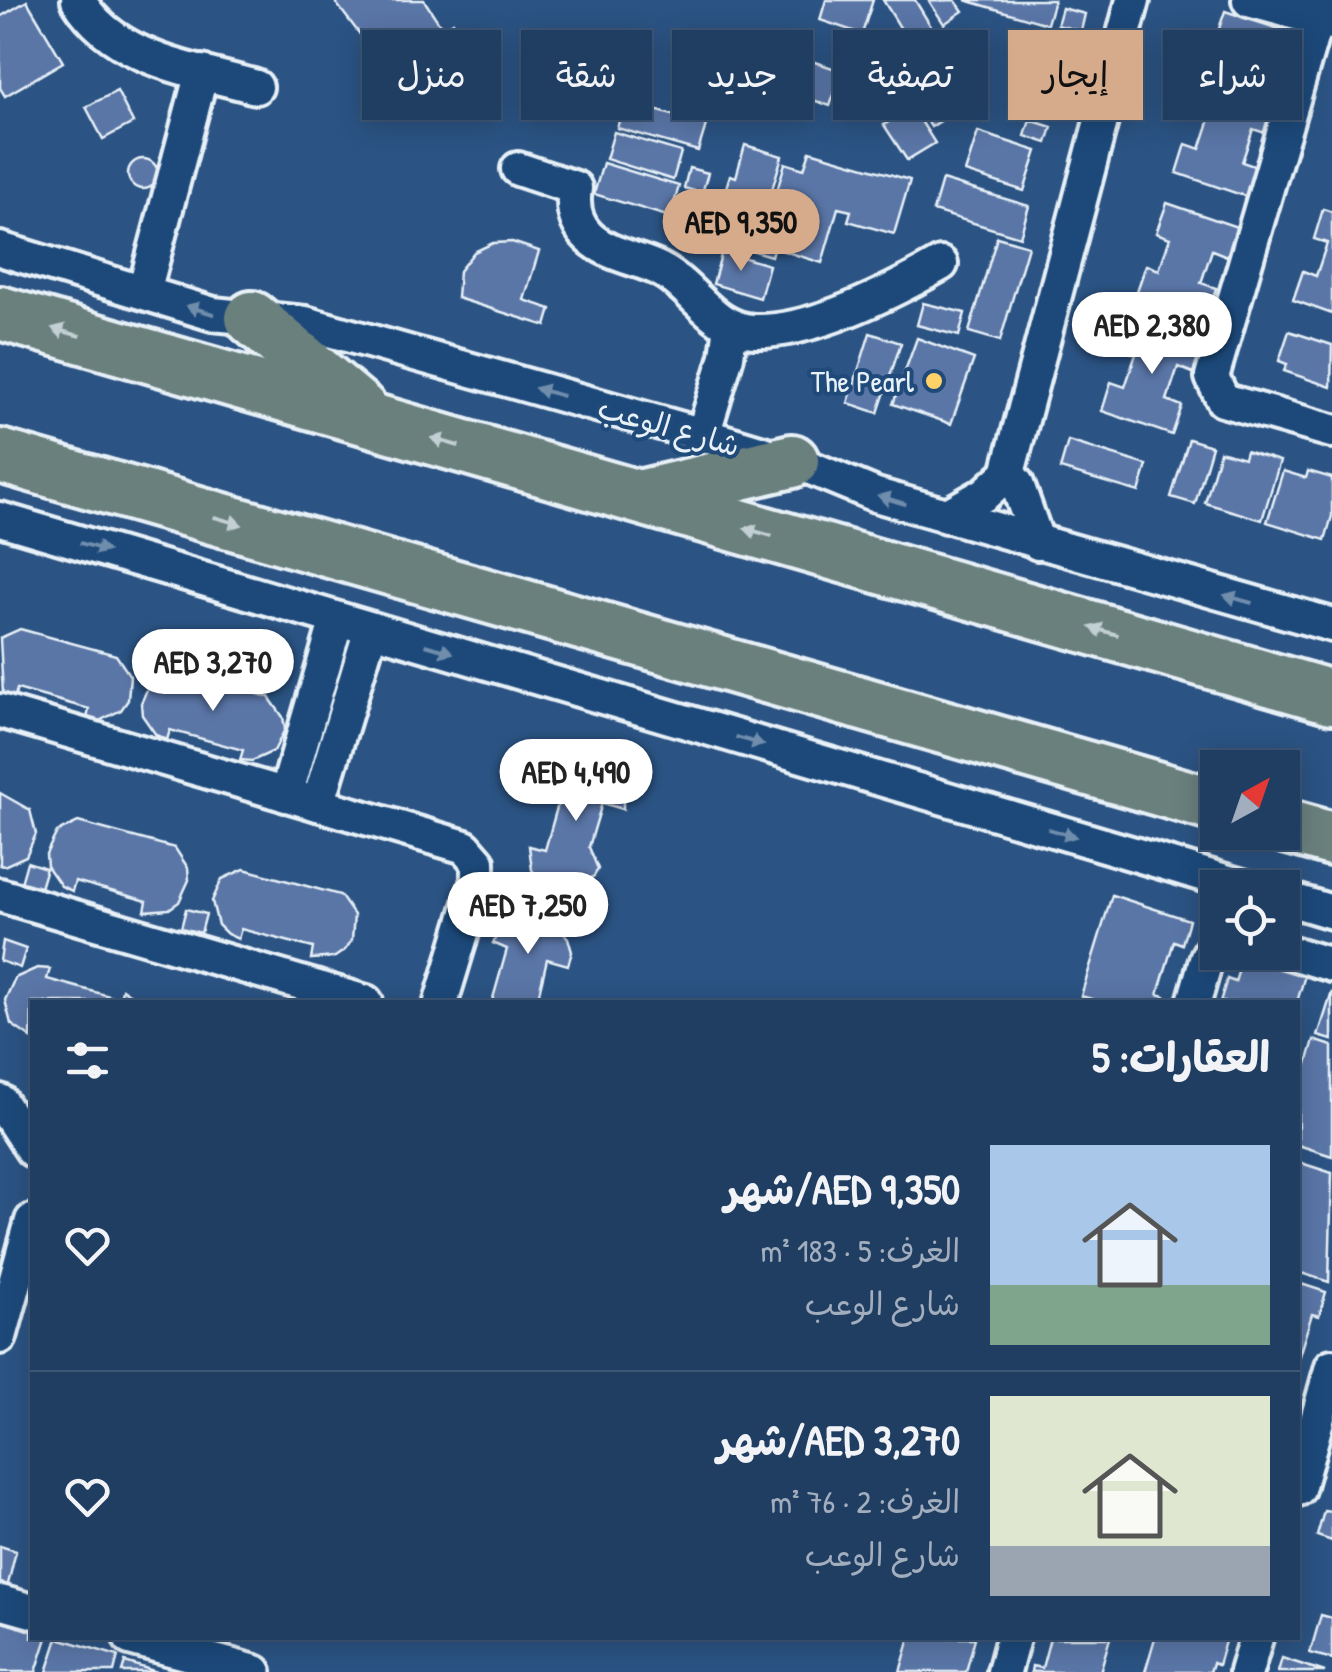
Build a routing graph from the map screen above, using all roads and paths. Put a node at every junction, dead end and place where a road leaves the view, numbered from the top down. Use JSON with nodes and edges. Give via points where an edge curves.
{"nodes":[{"id":1,"x":78,"y":0,"type":"edge"},
{"id":2,"x":1133,"y":0,"type":"edge"},
{"id":3,"x":1249,"y":0,"type":"edge"},
{"id":4,"x":1324,"y":14,"type":"edge"},
{"id":5,"x":202,"y":72,"type":"junction"},
{"id":6,"x":256,"y":87,"type":"dead end"},
{"id":7,"x":518,"y":169,"type":"dead end"},
{"id":8,"x":0,"y":249,"type":"edge"},
{"id":9,"x":941,"y":264,"type":"dead end"},
{"id":10,"x":144,"y":292,"type":"junction"},
{"id":11,"x":0,"y":313,"type":"edge"},
{"id":12,"x":252,"y":318,"type":"junction"},
{"id":13,"x":730,"y":326,"type":"junction"},
{"id":14,"x":377,"y":422,"type":"junction"},
{"id":15,"x":1332,"y":431,"type":"edge"},
{"id":16,"x":703,"y":434,"type":"junction"},
{"id":17,"x":0,"y":456,"type":"edge"},
{"id":18,"x":792,"y":462,"type":"junction"},
{"id":19,"x":1008,"y":474,"type":"junction"},
{"id":20,"x":637,"y":497,"type":"junction"},
{"id":21,"x":946,"y":516,"type":"junction"},
{"id":22,"x":0,"y":519,"type":"edge"},
{"id":23,"x":1038,"y":543,"type":"junction"},
{"id":24,"x":337,"y":618,"type":"junction"},
{"id":25,"x":1332,"y":626,"type":"edge"},
{"id":26,"x":371,"y":629,"type":"junction"},
{"id":27,"x":1332,"y":697,"type":"edge"},
{"id":28,"x":0,"y":711,"type":"edge"},
{"id":29,"x":302,"y":800,"type":"junction"},
{"id":30,"x":1200,"y":801,"type":"edge"},
{"id":31,"x":1200,"y":874,"type":"edge"},
{"id":32,"x":0,"y":895,"type":"edge"},
{"id":33,"x":1300,"y":903,"type":"edge"},
{"id":34,"x":1332,"y":912,"type":"edge"},
{"id":35,"x":1300,"y":955,"type":"edge"},
{"id":36,"x":1332,"y":965,"type":"edge"},
{"id":37,"x":1203,"y":970,"type":"edge"},
{"id":38,"x":359,"y":1000,"type":"edge"},
{"id":39,"x":441,"y":1000,"type":"edge"},
{"id":40,"x":1195,"y":1000,"type":"edge"},
{"id":41,"x":0,"y":1101,"type":"edge"},
{"id":42,"x":30,"y":1147,"type":"edge"},
{"id":43,"x":30,"y":1228,"type":"edge"},
{"id":44,"x":0,"y":1336,"type":"edge"},
{"id":45,"x":1332,"y":1366,"type":"edge"},
{"id":46,"x":1300,"y":1482,"type":"edge"},
{"id":47,"x":0,"y":1602,"type":"edge"},
{"id":48,"x":30,"y":1610,"type":"edge"},
{"id":49,"x":137,"y":1640,"type":"edge"},
{"id":50,"x":1012,"y":1640,"type":"edge"},
{"id":51,"x":1255,"y":1640,"type":"edge"},
{"id":52,"x":254,"y":1672,"type":"edge"},
{"id":53,"x":1004,"y":1672,"type":"edge"},
{"id":54,"x":1246,"y":1672,"type":"edge"}],
"edges":[{"from":1,"to":5,"type":"street","via":[[96,26],[124,46]]},
{"from":2,"to":19,"type":"street"},
{"from":3,"to":4,"type":"street"},
{"from":4,"to":15,"type":"street","via":[[1212,378],[1223,400]]},
{"from":5,"to":6,"type":"street"},
{"from":5,"to":10,"type":"street"},
{"from":7,"to":13,"type":"street","via":[[575,188],[576,216],[591,239],[674,278]]},
{"from":8,"to":10,"type":"street","name":"شارع الوعب"},
{"from":9,"to":13,"type":"street","via":[[872,304],[768,330]]},
{"from":12,"to":10,"type":"street","name":"شارع الوعب","one_way":true,"via":[[213,314]]},
{"from":14,"to":11,"type":"main road","one_way":true},
{"from":12,"to":14,"type":"main road"},
{"from":16,"to":12,"type":"street","name":"شارع الوعب","one_way":true,"via":[[305,324]]},
{"from":13,"to":16,"type":"street"},
{"from":20,"to":14,"type":"main road","one_way":true},
{"from":16,"to":18,"type":"street","name":"شارع الوعب"},
{"from":17,"to":30,"type":"main road","one_way":true},
{"from":18,"to":20,"type":"main road"},
{"from":21,"to":18,"type":"street","name":"شارع الوعب","one_way":true},
{"from":19,"to":21,"type":"street"},
{"from":19,"to":23,"type":"street"},
{"from":27,"to":20,"type":"main road","one_way":true},
{"from":21,"to":23,"type":"street","name":"شارع الوعب"},
{"from":22,"to":24,"type":"street","one_way":true},
{"from":25,"to":23,"type":"street","name":"شارع الوعب","one_way":true},
{"from":24,"to":26,"type":"street"},
{"from":24,"to":29,"type":"street"},
{"from":26,"to":29,"type":"street"},
{"from":26,"to":31,"type":"street","one_way":true},
{"from":28,"to":29,"type":"street"},
{"from":29,"to":39,"type":"street","via":[[465,847],[478,862]]},
{"from":32,"to":38,"type":"street"},
{"from":33,"to":34,"type":"street"},
{"from":35,"to":36,"type":"street"},
{"from":37,"to":40,"type":"street"},
{"from":41,"to":42,"type":"street"},
{"from":43,"to":44,"type":"street"},
{"from":45,"to":46,"type":"street"},
{"from":47,"to":48,"type":"street"},
{"from":49,"to":52,"type":"street"},
{"from":50,"to":53,"type":"street"},
{"from":51,"to":54,"type":"street"}]}
